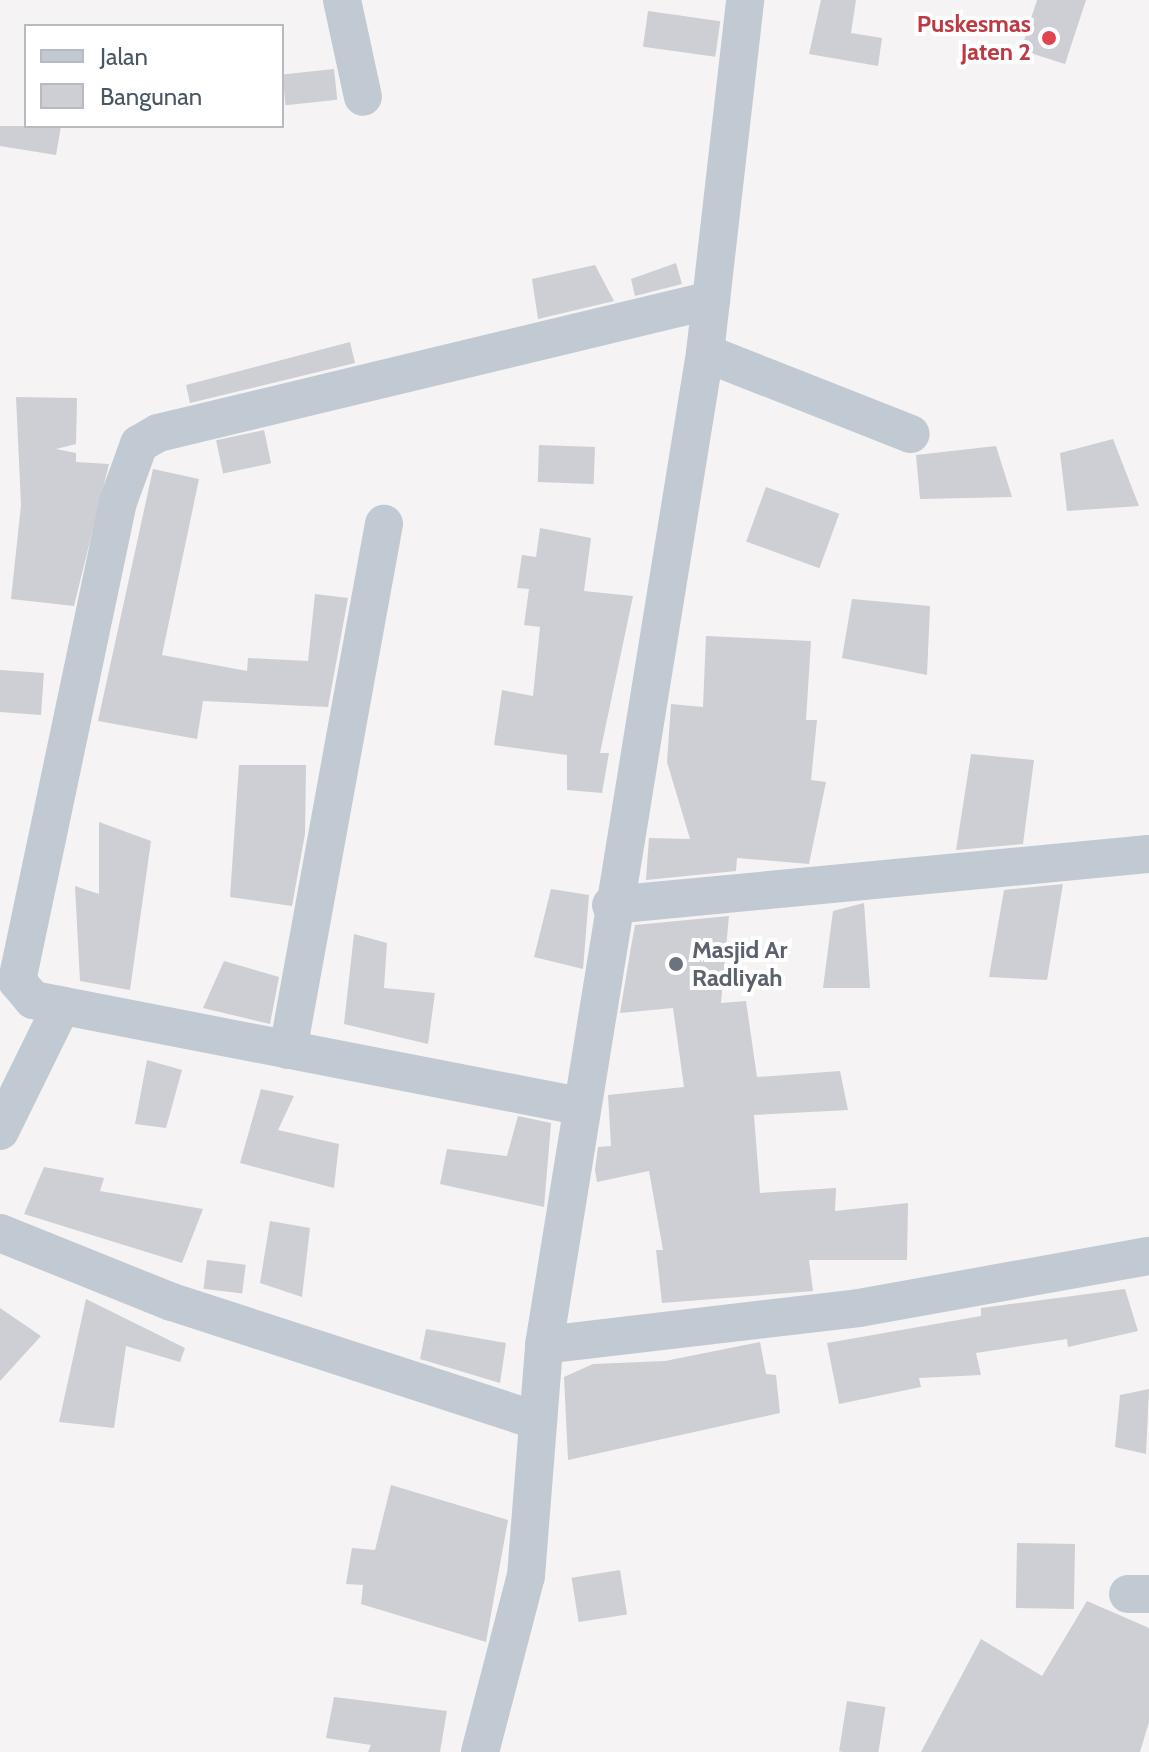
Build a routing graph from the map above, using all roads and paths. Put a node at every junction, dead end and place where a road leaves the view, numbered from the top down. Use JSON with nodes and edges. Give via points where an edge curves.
{"nodes":[{"id":1,"x":342,"y":0,"type":"edge"},
{"id":2,"x":745,"y":0,"type":"edge"},
{"id":3,"x":363,"y":97,"type":"dead end"},
{"id":4,"x":711,"y":300,"type":"junction"},
{"id":5,"x":705,"y":353,"type":"junction"},
{"id":6,"x":911,"y":434,"type":"dead end"},
{"id":7,"x":384,"y":524,"type":"dead end"},
{"id":8,"x":1149,"y":854,"type":"edge"},
{"id":9,"x":611,"y":905,"type":"junction"},
{"id":10,"x":62,"y":1005,"type":"junction"},
{"id":11,"x":288,"y":1050,"type":"junction"},
{"id":12,"x":579,"y":1106,"type":"junction"},
{"id":13,"x":0,"y":1131,"type":"edge"},
{"id":14,"x":0,"y":1233,"type":"edge"},
{"id":15,"x":1149,"y":1256,"type":"edge"},
{"id":16,"x":544,"y":1345,"type":"junction"},
{"id":17,"x":538,"y":1421,"type":"junction"},
{"id":18,"x":480,"y":1752,"type":"edge"}],
"edges":[{"from":1,"to":3,"type":"street"},
{"from":2,"to":4,"type":"street"},
{"from":4,"to":5,"type":"street"},
{"from":4,"to":10,"type":"street","via":[[158,433],[139,444],[118,502],[17,981],[23,996]]},
{"from":5,"to":6,"type":"street"},
{"from":5,"to":9,"type":"street"},
{"from":7,"to":11,"type":"street"},
{"from":8,"to":9,"type":"street"},
{"from":9,"to":12,"type":"street"},
{"from":10,"to":11,"type":"street"},
{"from":10,"to":13,"type":"street"},
{"from":11,"to":12,"type":"street"},
{"from":12,"to":16,"type":"street"},
{"from":14,"to":17,"type":"street","via":[[172,1302]]},
{"from":15,"to":16,"type":"street","via":[[859,1308]]},
{"from":16,"to":17,"type":"street"},
{"from":17,"to":18,"type":"street","via":[[526,1576]]}]}
